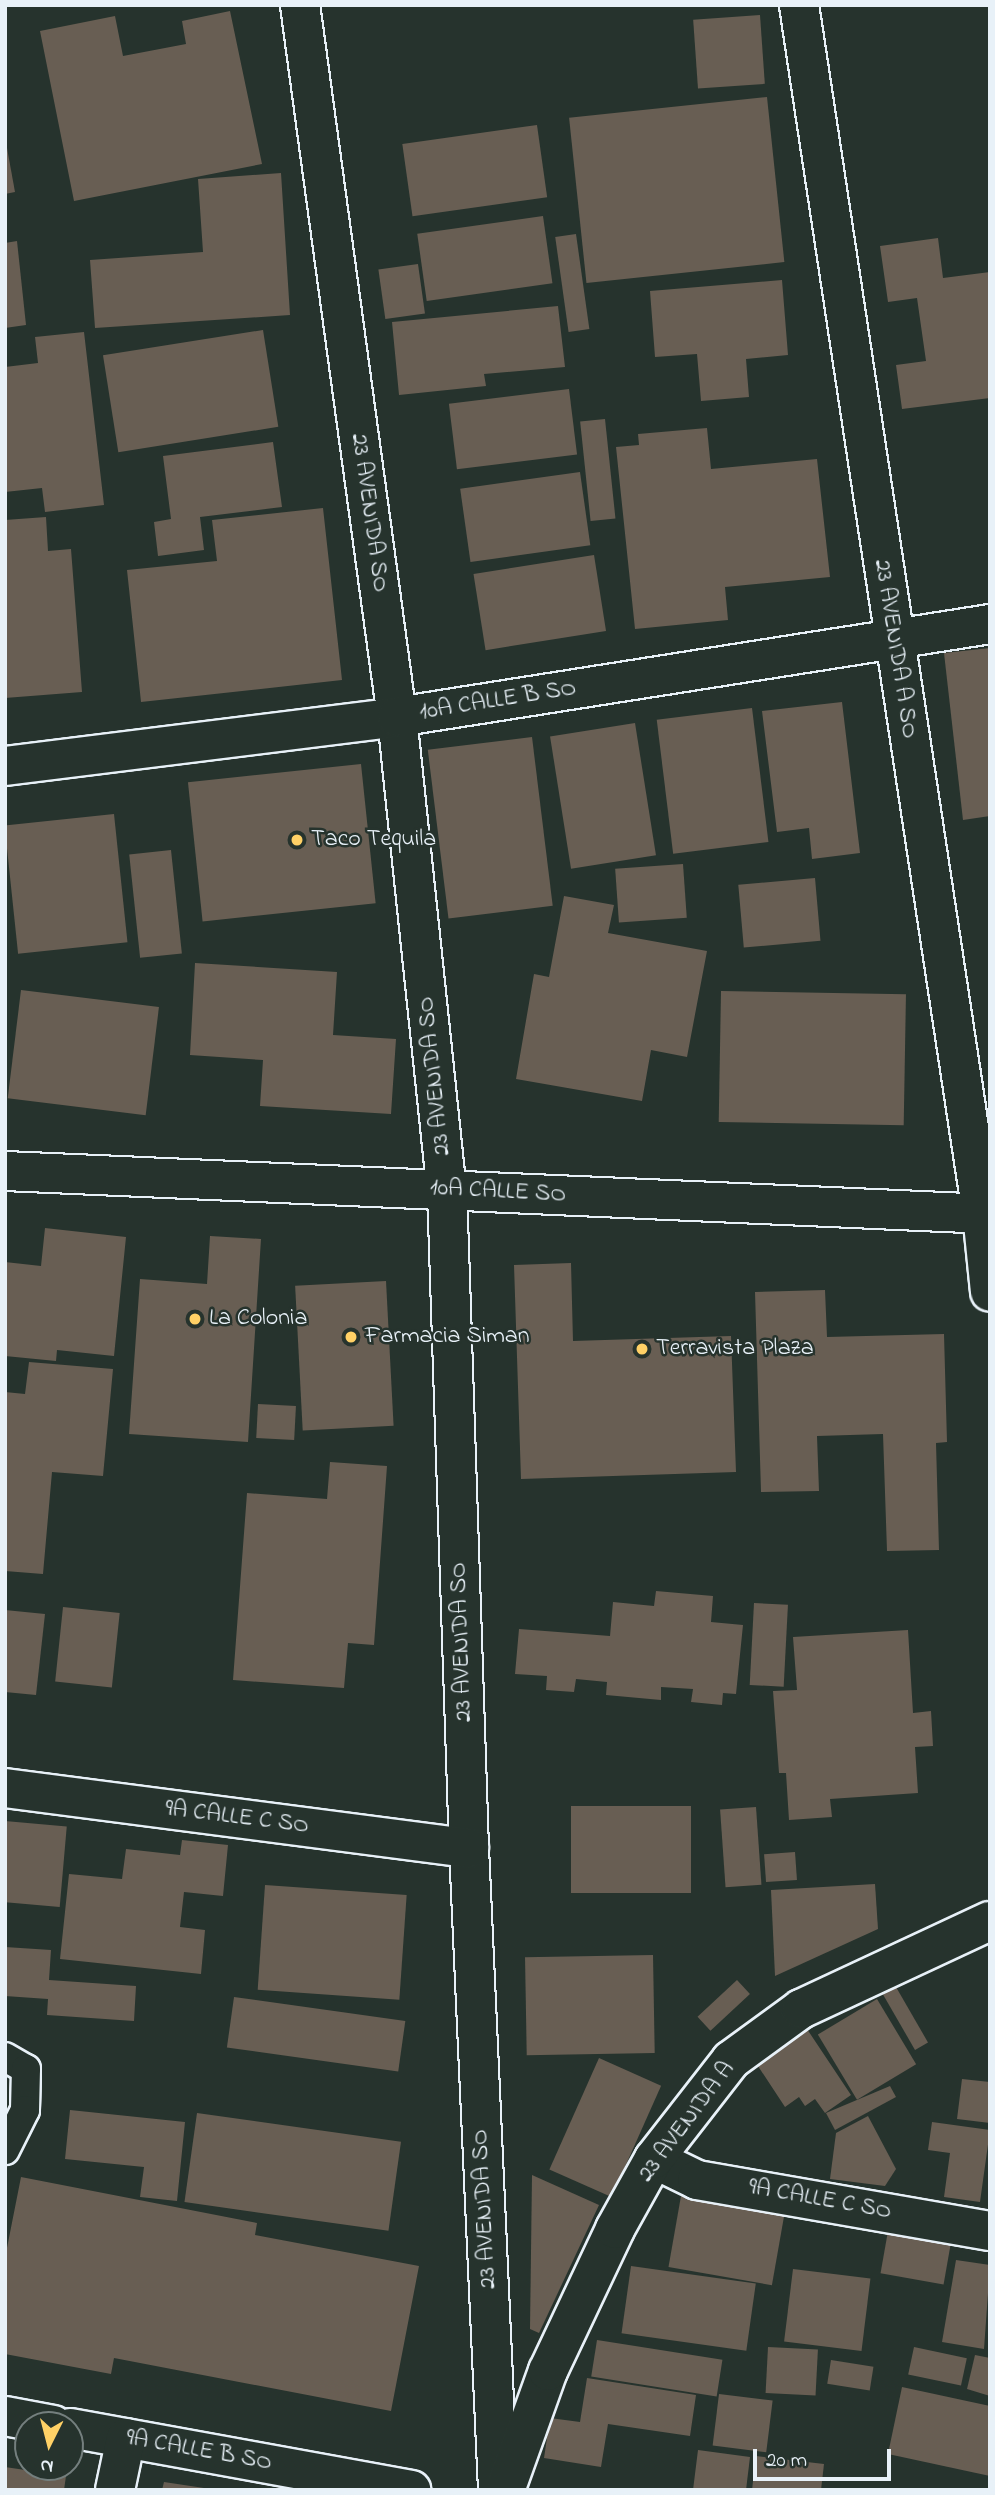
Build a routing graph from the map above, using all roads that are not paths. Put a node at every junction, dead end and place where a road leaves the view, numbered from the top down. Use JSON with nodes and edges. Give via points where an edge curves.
{"nodes":[{"id":1,"x":300,"y":5,"type":"edge"},
{"id":2,"x":799,"y":5,"type":"edge"},
{"id":3,"x":990,"y":624,"type":"edge"},
{"id":4,"x":893,"y":637,"type":"junction"},
{"id":5,"x":397,"y":717,"type":"junction"},
{"id":6,"x":5,"y":766,"type":"edge"},
{"id":7,"x":5,"y":1171,"type":"edge"},
{"id":8,"x":447,"y":1189,"type":"junction"},
{"id":9,"x":986,"y":1213,"type":"edge"},
{"id":10,"x":990,"y":1292,"type":"edge"},
{"id":11,"x":5,"y":1788,"type":"edge"},
{"id":12,"x":469,"y":1848,"type":"junction"},
{"id":13,"x":990,"y":1921,"type":"edge"},
{"id":14,"x":5,"y":2057,"type":"edge"},
{"id":15,"x":5,"y":2150,"type":"edge"},
{"id":16,"x":654,"y":2159,"type":"junction"},
{"id":17,"x":990,"y":2231,"type":"edge"},
{"id":18,"x":84,"y":2430,"type":"edge"},
{"id":19,"x":126,"y":2438,"type":"junction"},
{"id":20,"x":115,"y":2490,"type":"edge"},
{"id":21,"x":411,"y":2490,"type":"edge"},
{"id":22,"x":498,"y":2490,"type":"edge"},
{"id":23,"x":505,"y":2490,"type":"edge"}],
"edges":[{"from":1,"to":5,"type":"street","name":"23 AVENIDA SO"},
{"from":2,"to":4,"type":"street","name":"23 AVENIDA A SO"},
{"from":3,"to":4,"type":"street","name":"10A CALLE B SO"},
{"from":4,"to":5,"type":"street","name":"10A CALLE B SO"},
{"from":4,"to":9,"type":"street","name":"23 AVENIDA A SO"},
{"from":5,"to":6,"type":"street","name":"10A CALLE B SO"},
{"from":5,"to":8,"type":"street","name":"23 AVENIDA SO"},
{"from":7,"to":8,"type":"street","name":"10A CALLE SO"},
{"from":8,"to":9,"type":"street","name":"10A CALLE SO"},
{"from":8,"to":12,"type":"street","name":"23 AVENIDA SO"},
{"from":9,"to":10,"type":"street","name":"23 AVENIDA A SO"},
{"from":11,"to":12,"type":"street","name":"9A CALLE C SO"},
{"from":12,"to":22,"type":"street","name":"23 AVENIDA SO"},
{"from":13,"to":16,"type":"street","name":"23 AVENIDA A","via":[[801,2009],[732,2060]]},
{"from":14,"to":15,"type":"lane","via":[[26,2069],[25,2110]]},
{"from":16,"to":17,"type":"street","name":"9A CALLE C SO","via":[[697,2179]]},
{"from":16,"to":23,"type":"street","name":"23 AVENIDA A","via":[[615,2229],[548,2371]]},
{"from":18,"to":19,"type":"street","name":"9A CALLE B SO"},
{"from":19,"to":20,"type":"street"},
{"from":19,"to":21,"type":"street","name":"9A CALLE B SO"}]}
